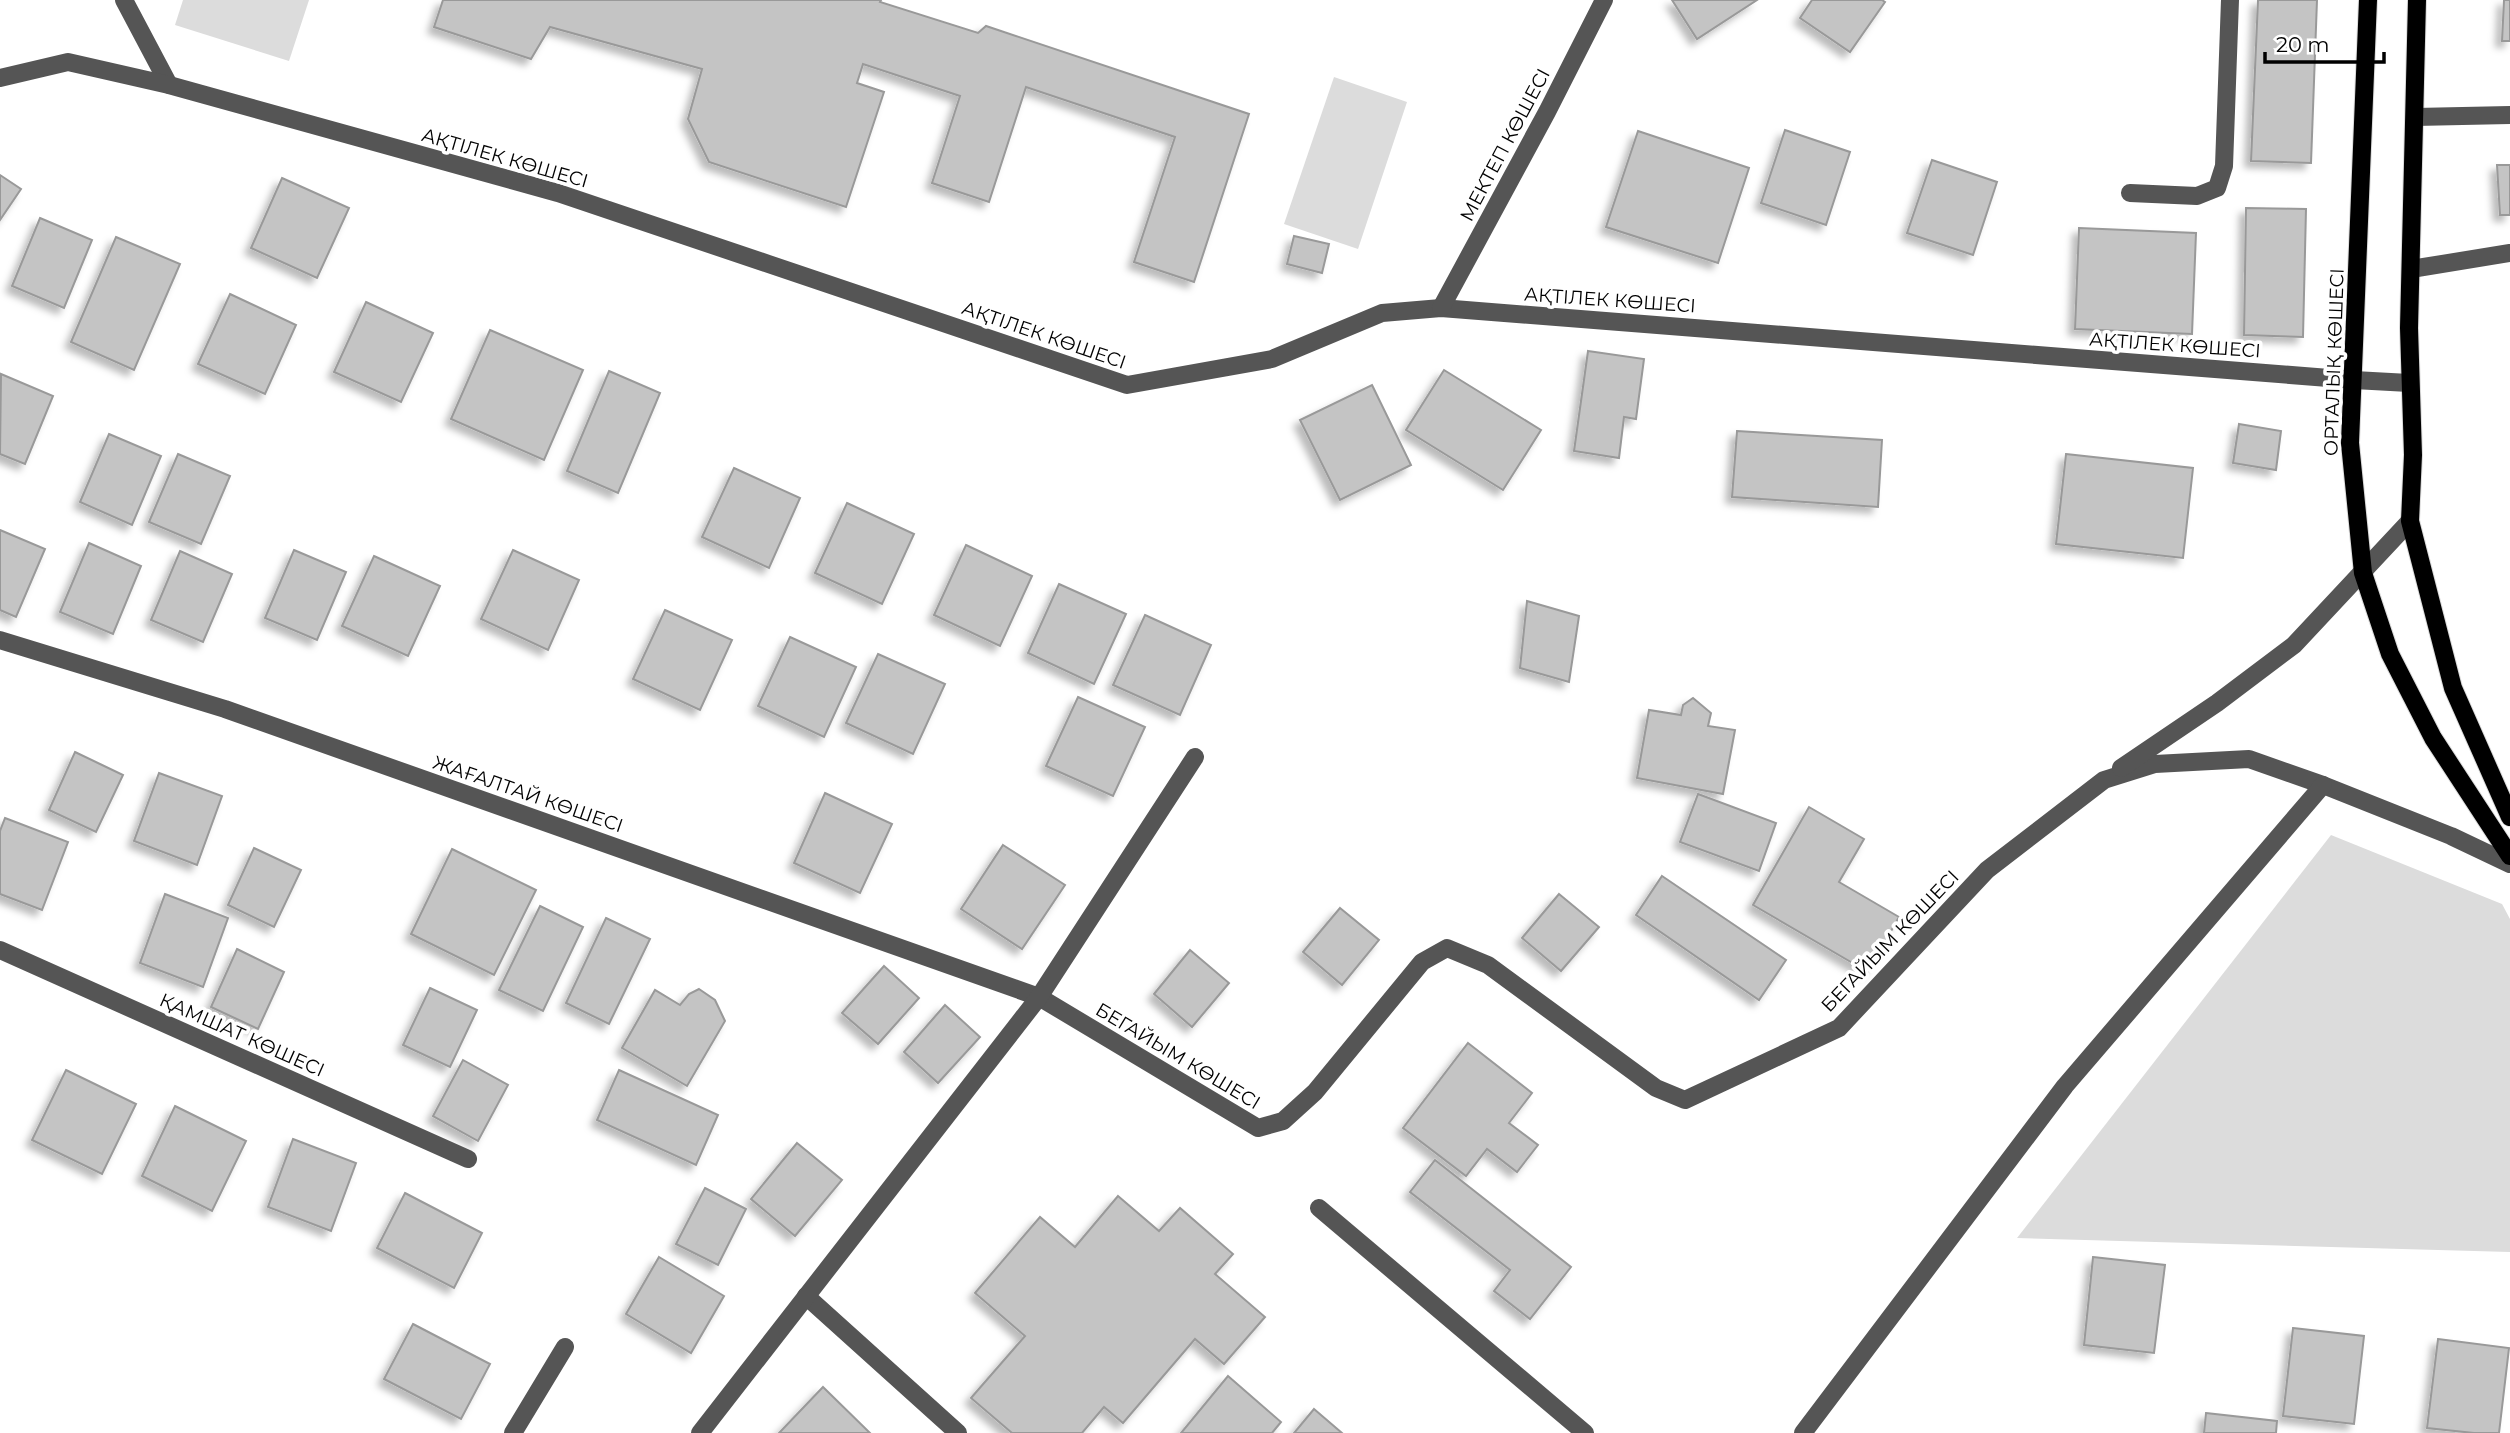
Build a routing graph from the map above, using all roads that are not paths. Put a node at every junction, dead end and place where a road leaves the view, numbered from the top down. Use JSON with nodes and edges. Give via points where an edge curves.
{"nodes":[{"id":1,"x":124,"y":0,"type":"edge"},
{"id":2,"x":1604,"y":0,"type":"edge"},
{"id":3,"x":2230,"y":0,"type":"edge"},
{"id":4,"x":2368,"y":0,"type":"edge"},
{"id":5,"x":2417,"y":0,"type":"edge"},
{"id":6,"x":0,"y":79,"type":"edge"},
{"id":7,"x":169,"y":85,"type":"junction"},
{"id":8,"x":2510,"y":115,"type":"edge"},
{"id":9,"x":2415,"y":117,"type":"junction"},
{"id":10,"x":2130,"y":192,"type":"dead end"},
{"id":11,"x":2510,"y":253,"type":"edge"},
{"id":12,"x":2411,"y":269,"type":"junction"},
{"id":13,"x":1441,"y":308,"type":"junction"},
{"id":14,"x":2354,"y":380,"type":"junction"},
{"id":15,"x":2409,"y":383,"type":"junction"},
{"id":16,"x":2410,"y":521,"type":"junction"},
{"id":17,"x":2362,"y":573,"type":"junction"},
{"id":18,"x":0,"y":640,"type":"edge"},
{"id":19,"x":1195,"y":757,"type":"dead end"},
{"id":20,"x":2104,"y":780,"type":"junction"},
{"id":21,"x":2323,"y":785,"type":"junction"},
{"id":22,"x":2510,"y":817,"type":"edge"},
{"id":23,"x":2510,"y":856,"type":"edge"},
{"id":24,"x":2510,"y":864,"type":"edge"},
{"id":25,"x":0,"y":950,"type":"edge"},
{"id":26,"x":1039,"y":997,"type":"junction"},
{"id":27,"x":468,"y":1159,"type":"dead end"},
{"id":28,"x":1319,"y":1208,"type":"dead end"},
{"id":29,"x":806,"y":1296,"type":"junction"},
{"id":30,"x":565,"y":1347,"type":"dead end"},
{"id":31,"x":513,"y":1433,"type":"edge"},
{"id":32,"x":700,"y":1433,"type":"edge"},
{"id":33,"x":958,"y":1433,"type":"edge"},
{"id":34,"x":1585,"y":1433,"type":"edge"},
{"id":35,"x":1802,"y":1433,"type":"edge"}],
"edges":[{"from":1,"to":7,"type":"street"},
{"from":2,"to":13,"type":"street","name":"МЕКТЕП КӨШЕСІ"},
{"from":3,"to":10,"type":"street","via":[[2224,166],[2217,188],[2197,196]]},
{"from":4,"to":14,"type":"main road","name":"ОРТАЛЫҚ КӨШЕСІ"},
{"from":5,"to":9,"type":"main road"},
{"from":6,"to":7,"type":"street","name":"АҚТІЛЕК КӨШЕСІ","via":[[68,62]]},
{"from":7,"to":13,"type":"street","name":"АҚТІЛЕК КӨШЕСІ","via":[[558,193],[1127,386],[1272,359],[1382,313]]},
{"from":8,"to":9,"type":"street"},
{"from":9,"to":12,"type":"main road"},
{"from":11,"to":12,"type":"street"},
{"from":12,"to":15,"type":"main road"},
{"from":13,"to":14,"type":"street","name":"АҚТІЛЕК КӨШЕСІ"},
{"from":14,"to":15,"type":"street","name":"АҚТІЛЕК КӨШЕСІ"},
{"from":14,"to":17,"type":"main road","name":"ОРТАЛЫҚ КӨШЕСІ","via":[[2350,443]]},
{"from":15,"to":16,"type":"main road"},
{"from":16,"to":17,"type":"street"},
{"from":16,"to":22,"type":"main road","via":[[2453,688]]},
{"from":17,"to":20,"type":"street","via":[[2294,645]]},
{"from":17,"to":23,"type":"main road","name":"ОРТАЛЫҚ КӨШЕСІ","via":[[2390,653],[2433,738]]},
{"from":18,"to":26,"type":"street","name":"ЖАҒАЛТАЙ КӨШЕСІ","via":[[225,709]]},
{"from":19,"to":26,"type":"street"},
{"from":20,"to":21,"type":"street","name":"БЕГАЙЫМ КӨШЕСІ","via":[[2155,764],[2249,759]]},
{"from":20,"to":26,"type":"street","name":"БЕГАЙЫМ КӨШЕСІ","via":[[1987,870],[1839,1028],[1685,1100],[1657,1088],[1488,965],[1447,948],[1422,962],[1315,1092],[1283,1121],[1258,1128]]},
{"from":21,"to":24,"type":"street","name":"БЕГАЙЫМ КӨШЕСІ"},
{"from":21,"to":35,"type":"street","via":[[2065,1086]]},
{"from":25,"to":27,"type":"street","name":"ҚАМШАТ КӨШЕСІ"},
{"from":26,"to":29,"type":"street"},
{"from":28,"to":34,"type":"street"},
{"from":29,"to":32,"type":"street"},
{"from":29,"to":33,"type":"street"},
{"from":30,"to":31,"type":"street"}]}
